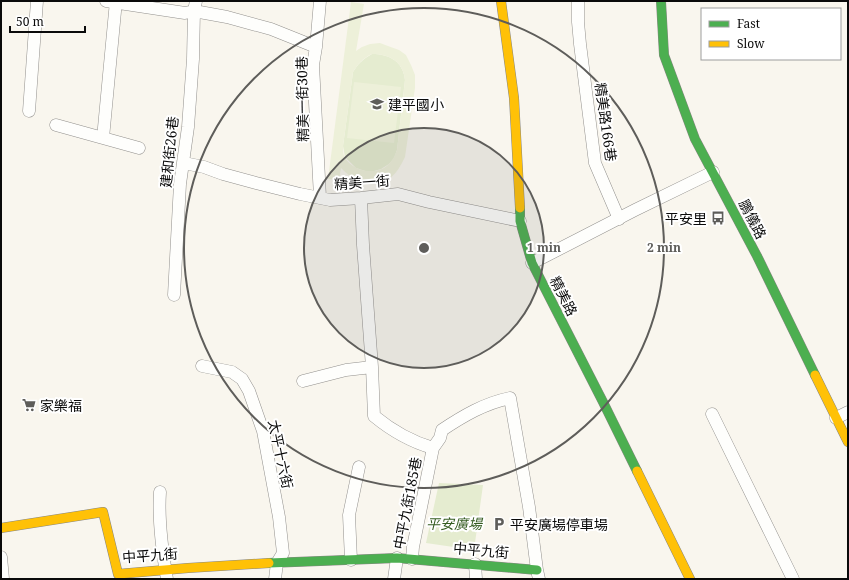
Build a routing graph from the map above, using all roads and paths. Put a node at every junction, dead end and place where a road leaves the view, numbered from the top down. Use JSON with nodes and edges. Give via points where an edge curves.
{"nodes":[{"id":1,"x":37,"y":1,"type":"edge"},
{"id":2,"x":320,"y":1,"type":"edge"},
{"id":3,"x":501,"y":1,"type":"edge"},
{"id":4,"x":578,"y":1,"type":"edge"},
{"id":5,"x":661,"y":1,"type":"edge"},
{"id":6,"x":112,"y":2,"type":"edge"},
{"id":7,"x":195,"y":6,"type":"edge"},
{"id":8,"x":316,"y":47,"type":"junction"},
{"id":9,"x":29,"y":111,"type":"dead end"},
{"id":10,"x":56,"y":125,"type":"dead end"},
{"id":11,"x":103,"y":138,"type":"junction"},
{"id":12,"x":139,"y":148,"type":"dead end"},
{"id":13,"x":184,"y":163,"type":"junction"},
{"id":14,"x":713,"y":172,"type":"junction"},
{"id":15,"x":320,"y":197,"type":"junction"},
{"id":16,"x":361,"y":198,"type":"junction"},
{"id":17,"x":619,"y":219,"type":"junction"},
{"id":18,"x":520,"y":221,"type":"junction"},
{"id":19,"x":532,"y":263,"type":"junction"},
{"id":20,"x":174,"y":295,"type":"dead end"},
{"id":21,"x":202,"y":366,"type":"dead end"},
{"id":22,"x":372,"y":368,"type":"junction"},
{"id":23,"x":303,"y":381,"type":"dead end"},
{"id":24,"x":848,"y":412,"type":"edge"},
{"id":25,"x":712,"y":414,"type":"dead end"},
{"id":26,"x":836,"y":418,"type":"junction"},
{"id":27,"x":848,"y":442,"type":"edge"},
{"id":28,"x":433,"y":448,"type":"junction"},
{"id":29,"x":359,"y":467,"type":"dead end"},
{"id":30,"x":160,"y":492,"type":"dead end"},
{"id":31,"x":1,"y":528,"type":"edge"},
{"id":32,"x":1,"y":557,"type":"edge"},
{"id":33,"x":397,"y":558,"type":"junction"},
{"id":34,"x":412,"y":559,"type":"junction"},
{"id":35,"x":351,"y":560,"type":"junction"},
{"id":36,"x":277,"y":563,"type":"junction"},
{"id":37,"x":475,"y":564,"type":"junction"},
{"id":38,"x":166,"y":574,"type":"edge"},
{"id":39,"x":538,"y":574,"type":"edge"},
{"id":40,"x":3,"y":579,"type":"edge"},
{"id":41,"x":275,"y":579,"type":"edge"},
{"id":42,"x":394,"y":579,"type":"edge"},
{"id":43,"x":476,"y":579,"type":"edge"},
{"id":44,"x":690,"y":579,"type":"edge"},
{"id":45,"x":793,"y":579,"type":"edge"}],
"edges":[{"from":1,"to":9,"type":"street"},
{"from":2,"to":8,"type":"street","name":"精美一街30巷"},
{"from":3,"to":18,"type":"street","name":"精美路","via":[[514,98]]},
{"from":4,"to":17,"type":"street","name":"精美路166巷","via":[[580,44],[595,163]]},
{"from":5,"to":14,"type":"street","name":"鵬儀路","via":[[664,55],[695,139]]},
{"from":6,"to":7,"type":"street","via":[[185,13]]},
{"from":6,"to":11,"type":"street"},
{"from":7,"to":8,"type":"street","via":[[271,29]]},
{"from":7,"to":13,"type":"street","name":"建和街26巷"},
{"from":8,"to":15,"type":"street","name":"精美一街30巷","via":[[313,65]]},
{"from":10,"to":11,"type":"street"},
{"from":11,"to":12,"type":"street"},
{"from":13,"to":15,"type":"street","name":"精美一街"},
{"from":13,"to":20,"type":"street","name":"建和街26巷","via":[[180,184]]},
{"from":14,"to":17,"type":"street"},
{"from":14,"to":26,"type":"street","name":"鵬儀路"},
{"from":15,"to":16,"type":"street","name":"精美一街","via":[[330,200]]},
{"from":16,"to":18,"type":"street","name":"精美一街","via":[[398,194]]},
{"from":16,"to":22,"type":"street"},
{"from":17,"to":19,"type":"street"},
{"from":18,"to":19,"type":"street","name":"精美路"},
{"from":19,"to":44,"type":"street","name":"精美路"},
{"from":21,"to":36,"type":"street","name":"太平十六街","via":[[232,372],[242,379],[249,391],[263,430],[279,517],[283,553]]},
{"from":22,"to":23,"type":"street","via":[[346,370]]},
{"from":22,"to":28,"type":"street","name":"中平九街185巷","via":[[374,416],[420,444]]},
{"from":24,"to":26,"type":"street"},
{"from":25,"to":45,"type":"street"},
{"from":26,"to":27,"type":"street","name":"鵬儀路"},
{"from":28,"to":34,"type":"street","name":"中平九街185巷"},
{"from":28,"to":39,"type":"street","name":"中平九街","via":[[442,430],[462,416],[498,400],[510,398]]},
{"from":29,"to":35,"type":"street","via":[[349,515]]},
{"from":30,"to":38,"type":"street","via":[[161,535]]},
{"from":31,"to":38,"type":"street","name":"中平九街","via":[[103,512],[118,574]]},
{"from":32,"to":40,"type":"street"},
{"from":33,"to":34,"type":"street","name":"中平九街"},
{"from":33,"to":35,"type":"street","name":"中平九街"},
{"from":33,"to":42,"type":"street"},
{"from":34,"to":37,"type":"street","name":"中平九街"},
{"from":35,"to":36,"type":"street","name":"中平九街"},
{"from":36,"to":38,"type":"street","name":"中平九街","via":[[218,566]]},
{"from":36,"to":41,"type":"street","name":"太平十六街"},
{"from":37,"to":39,"type":"street","name":"中平九街"},
{"from":37,"to":43,"type":"street"}]}
